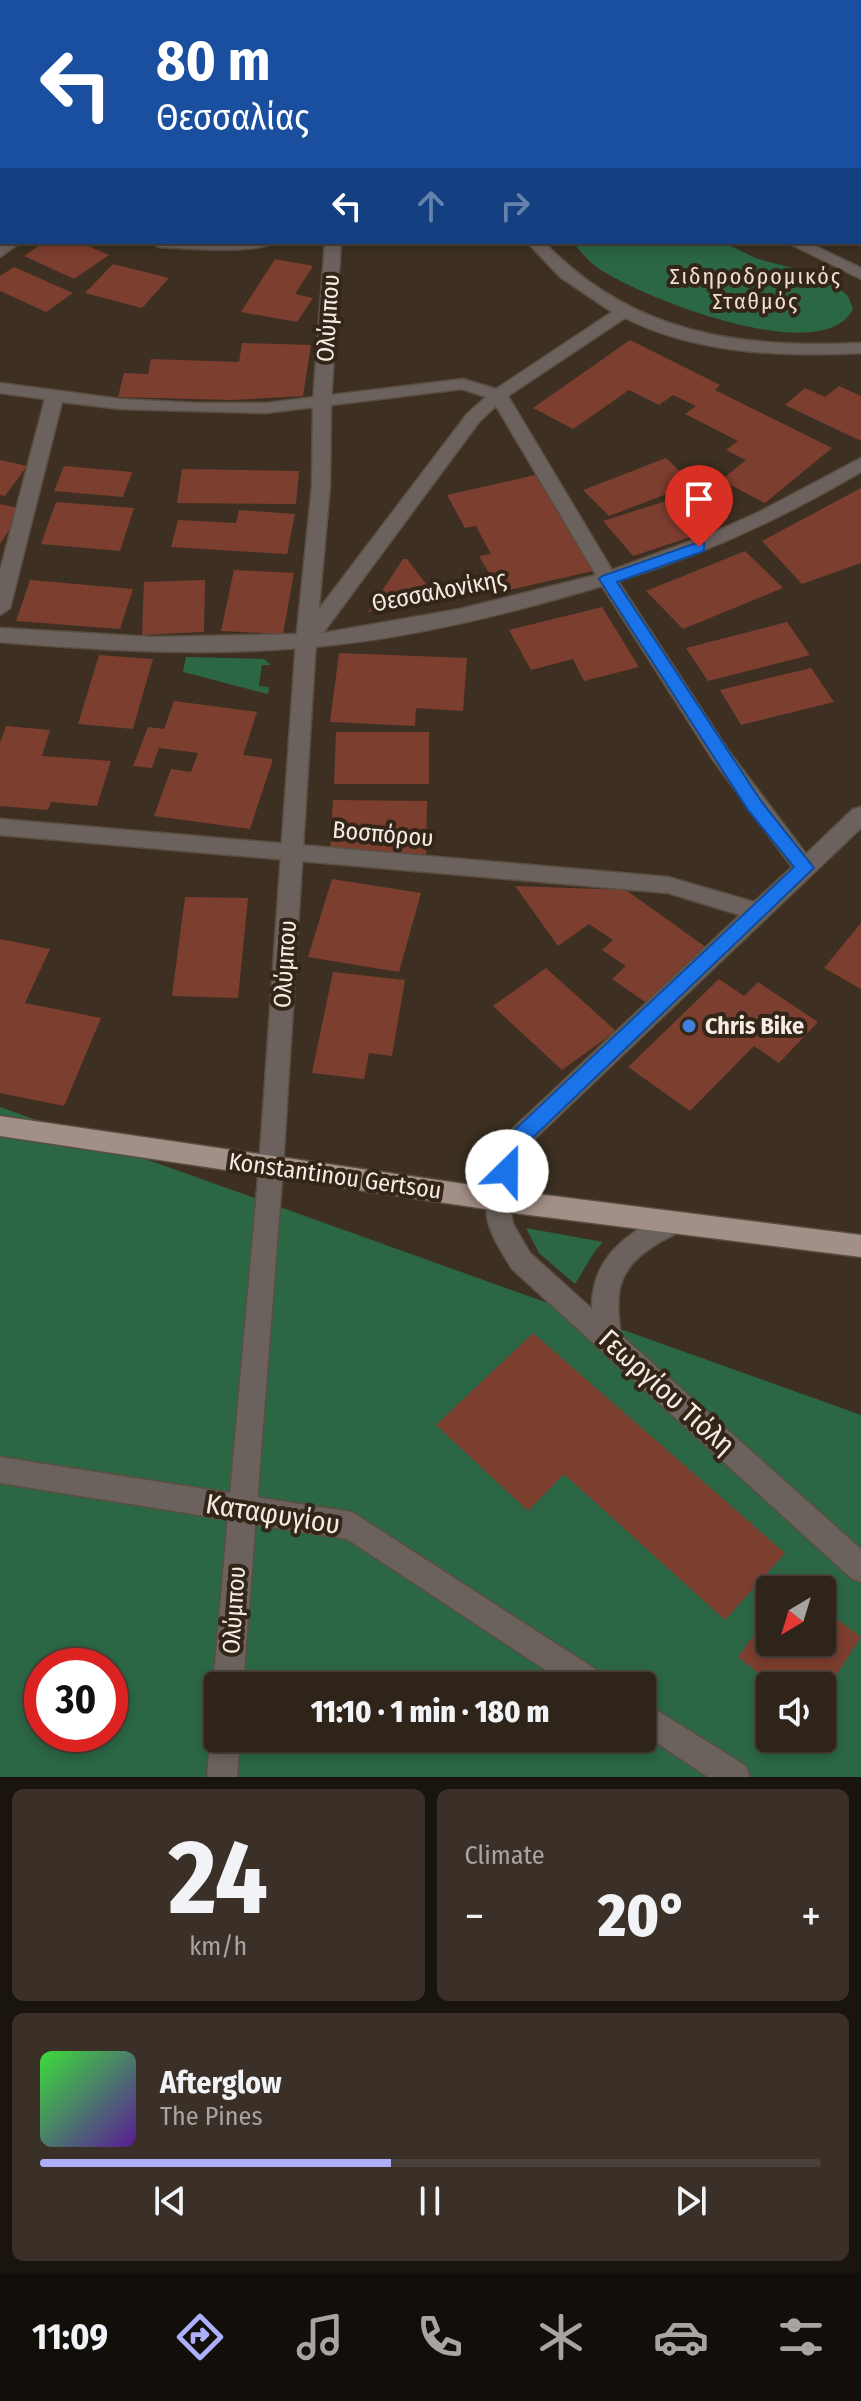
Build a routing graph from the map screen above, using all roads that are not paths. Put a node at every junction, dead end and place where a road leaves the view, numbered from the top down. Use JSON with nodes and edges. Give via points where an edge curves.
{"nodes":[{"id":1,"x":197,"y":244,"type":"edge"},
{"id":2,"x":232,"y":244,"type":"edge"},
{"id":3,"x":333,"y":244,"type":"edge"},
{"id":4,"x":537,"y":244,"type":"edge"},
{"id":5,"x":798,"y":244,"type":"edge"},
{"id":6,"x":861,"y":274,"type":"edge"},
{"id":7,"x":624,"y":311,"type":"junction"},
{"id":8,"x":861,"y":348,"type":"edge"},
{"id":9,"x":0,"y":388,"type":"edge"},
{"id":10,"x":498,"y":395,"type":"junction"},
{"id":11,"x":55,"y":396,"type":"junction"},
{"id":12,"x":322,"y":402,"type":"junction"},
{"id":13,"x":861,"y":464,"type":"edge"},
{"id":14,"x":607,"y":579,"type":"junction"},
{"id":15,"x":0,"y":608,"type":"edge"},
{"id":16,"x":0,"y":635,"type":"edge"},
{"id":17,"x":306,"y":641,"type":"junction"},
{"id":18,"x":861,"y":815,"type":"edge"},
{"id":19,"x":0,"y":827,"type":"edge"},
{"id":20,"x":292,"y":852,"type":"junction"},
{"id":21,"x":805,"y":868,"type":"junction"},
{"id":22,"x":758,"y":912,"type":"junction"},
{"id":23,"x":0,"y":1126,"type":"edge"},
{"id":24,"x":271,"y":1167,"type":"junction"},
{"id":25,"x":499,"y":1200,"type":"junction"},
{"id":26,"x":672,"y":1223,"type":"junction"},
{"id":27,"x":861,"y":1246,"type":"edge"},
{"id":28,"x":609,"y":1339,"type":"junction"},
{"id":29,"x":0,"y":1470,"type":"edge"},
{"id":30,"x":241,"y":1509,"type":"junction"},
{"id":31,"x":861,"y":1568,"type":"edge"},
{"id":32,"x":229,"y":1672,"type":"edge"},
{"id":33,"x":575,"y":1672,"type":"edge"},
{"id":34,"x":656,"y":1725,"type":"edge"},
{"id":35,"x":224,"y":1752,"type":"edge"},
{"id":36,"x":222,"y":1777,"type":"edge"},
{"id":37,"x":735,"y":1777,"type":"edge"}],
"edges":[{"from":1,"to":2,"type":"street"},
{"from":3,"to":12,"type":"street","name":"Ολύμπου"},
{"from":4,"to":7,"type":"street","via":[[580,284]]},
{"from":5,"to":6,"type":"street"},
{"from":7,"to":8,"type":"street","via":[[749,347],[823,352]]},
{"from":7,"to":10,"type":"street"},
{"from":9,"to":11,"type":"street"},
{"from":10,"to":12,"type":"street","via":[[463,384]]},
{"from":10,"to":14,"type":"street"},
{"from":10,"to":17,"type":"street","via":[[447,450]]},
{"from":11,"to":12,"type":"street","via":[[196,408]]},
{"from":11,"to":15,"type":"street"},
{"from":12,"to":17,"type":"street","name":"Ολύμπου","via":[[321,486]]},
{"from":13,"to":14,"type":"street","name":"Θεσσαλονίκης","via":[[773,516]]},
{"from":14,"to":17,"type":"street","name":"Θεσσαλονίκης","via":[[441,619]]},
{"from":14,"to":21,"type":"street","via":[[755,805]]},
{"from":16,"to":17,"type":"street","name":"Θεσσαλονίκης","via":[[129,643]]},
{"from":17,"to":20,"type":"street","name":"Ολύμπου"},
{"from":18,"to":21,"type":"street"},
{"from":19,"to":20,"type":"street","name":"Βοσπόρου"},
{"from":20,"to":22,"type":"street","name":"Βοσπόρου","via":[[668,885]]},
{"from":20,"to":24,"type":"street","name":"Ολύμπου"},
{"from":21,"to":22,"type":"street"},
{"from":22,"to":25,"type":"street","via":[[515,1142]]},
{"from":23,"to":24,"type":"main road","name":"Konstantinou Gertsou"},
{"from":24,"to":25,"type":"main road","name":"Konstantinou Gertsou"},
{"from":24,"to":30,"type":"street","name":"Ολύμπου"},
{"from":25,"to":26,"type":"main road","name":"Konstantinou Gertsou"},
{"from":25,"to":28,"type":"street","name":"Γεωργίου Τιόλη","via":[[501,1226],[521,1261]]},
{"from":26,"to":27,"type":"main road","name":"Konstantinou Gertsou"},
{"from":26,"to":28,"type":"street","via":[[644,1236],[613,1267],[604,1285]]},
{"from":28,"to":31,"type":"street","name":"Γεωργίου Τιόλη"},
{"from":29,"to":30,"type":"street","name":"Καταφυγίου"},
{"from":30,"to":32,"type":"street","name":"Ολύμπου"},
{"from":30,"to":33,"type":"street","name":"Καταφυγίου","via":[[352,1526]]},
{"from":34,"to":37,"type":"street"},
{"from":35,"to":36,"type":"street"}]}
